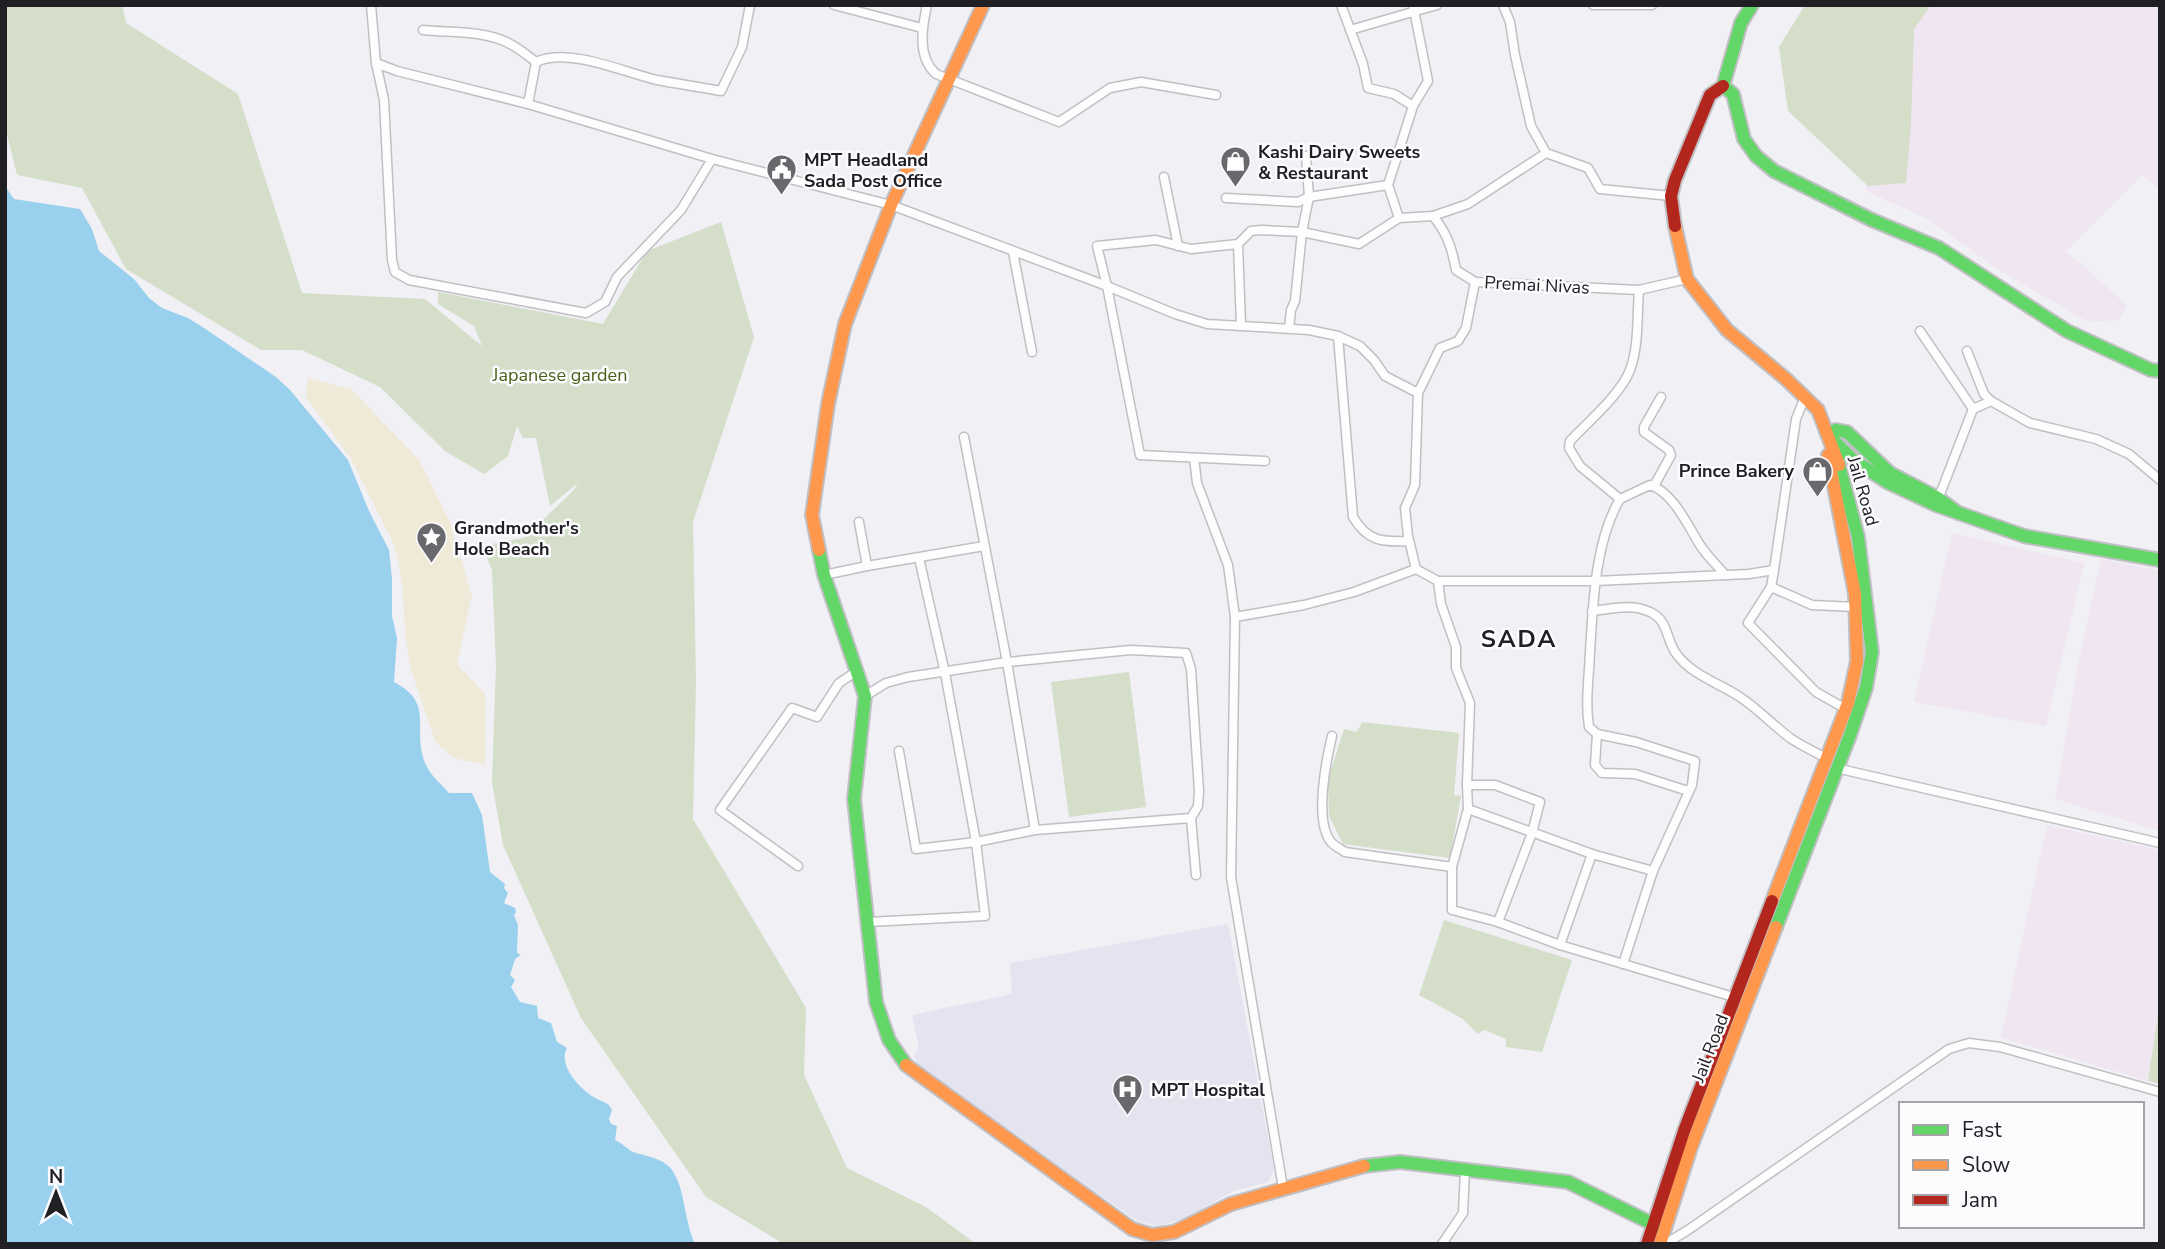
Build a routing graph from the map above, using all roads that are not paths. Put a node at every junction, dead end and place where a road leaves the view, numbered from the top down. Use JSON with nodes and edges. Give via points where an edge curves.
{"nodes":[{"id":1,"x":371,"y":5,"type":"edge"},
{"id":2,"x":750,"y":5,"type":"edge"},
{"id":3,"x":834,"y":5,"type":"edge"},
{"id":4,"x":927,"y":5,"type":"edge"},
{"id":5,"x":983,"y":5,"type":"edge"},
{"id":6,"x":1341,"y":5,"type":"edge"},
{"id":7,"x":1437,"y":5,"type":"edge"},
{"id":8,"x":1503,"y":5,"type":"edge"},
{"id":9,"x":1593,"y":5,"type":"edge"},
{"id":10,"x":1652,"y":5,"type":"edge"},
{"id":11,"x":1751,"y":5,"type":"edge"},
{"id":12,"x":1414,"y":9,"type":"edge"},
{"id":13,"x":922,"y":28,"type":"junction"},
{"id":14,"x":423,"y":30,"type":"dead end"},
{"id":15,"x":1350,"y":30,"type":"junction"},
{"id":16,"x":536,"y":62,"type":"junction"},
{"id":17,"x":376,"y":63,"type":"junction"},
{"id":18,"x":949,"y":80,"type":"junction"},
{"id":19,"x":1723,"y":86,"type":"junction"},
{"id":20,"x":1216,"y":94,"type":"dead end"},
{"id":21,"x":528,"y":104,"type":"junction"},
{"id":22,"x":1413,"y":106,"type":"junction"},
{"id":23,"x":1546,"y":153,"type":"junction"},
{"id":24,"x":1306,"y":156,"type":"dead end"},
{"id":25,"x":712,"y":159,"type":"junction"},
{"id":26,"x":1164,"y":177,"type":"dead end"},
{"id":27,"x":1388,"y":185,"type":"junction"},
{"id":28,"x":1671,"y":196,"type":"junction"},
{"id":29,"x":1309,"y":197,"type":"junction"},
{"id":30,"x":1226,"y":198,"type":"dead end"},
{"id":31,"x":891,"y":205,"type":"junction"},
{"id":32,"x":1433,"y":216,"type":"junction"},
{"id":33,"x":1399,"y":218,"type":"junction"},
{"id":34,"x":1302,"y":232,"type":"junction"},
{"id":35,"x":1238,"y":244,"type":"junction"},
{"id":36,"x":1178,"y":246,"type":"junction"},
{"id":37,"x":1013,"y":252,"type":"junction"},
{"id":38,"x":1687,"y":279,"type":"junction"},
{"id":39,"x":1475,"y":282,"type":"junction"},
{"id":40,"x":1107,"y":286,"type":"junction"},
{"id":41,"x":1639,"y":290,"type":"junction"},
{"id":42,"x":1241,"y":325,"type":"junction"},
{"id":43,"x":1289,"y":328,"type":"junction"},
{"id":44,"x":1920,"y":331,"type":"dead end"},
{"id":45,"x":1338,"y":336,"type":"junction"},
{"id":46,"x":1967,"y":351,"type":"dead end"},
{"id":47,"x":1032,"y":352,"type":"dead end"},
{"id":48,"x":2160,"y":371,"type":"edge"},
{"id":49,"x":1418,"y":393,"type":"junction"},
{"id":50,"x":1661,"y":397,"type":"dead end"},
{"id":51,"x":1805,"y":397,"type":"junction"},
{"id":52,"x":1991,"y":401,"type":"junction"},
{"id":53,"x":1973,"y":409,"type":"junction"},
{"id":54,"x":1826,"y":434,"type":"junction"},
{"id":55,"x":964,"y":437,"type":"dead end"},
{"id":56,"x":1194,"y":458,"type":"junction"},
{"id":57,"x":1265,"y":461,"type":"dead end"},
{"id":58,"x":2160,"y":480,"type":"edge"},
{"id":59,"x":1654,"y":486,"type":"junction"},
{"id":60,"x":1620,"y":499,"type":"junction"},
{"id":61,"x":1937,"y":502,"type":"junction"},
{"id":62,"x":859,"y":522,"type":"dead end"},
{"id":63,"x":1409,"y":541,"type":"junction"},
{"id":64,"x":984,"y":546,"type":"junction"},
{"id":65,"x":919,"y":558,"type":"junction"},
{"id":66,"x":2160,"y":560,"type":"edge"},
{"id":67,"x":867,"y":566,"type":"junction"},
{"id":68,"x":1416,"y":569,"type":"junction"},
{"id":69,"x":1774,"y":570,"type":"junction"},
{"id":70,"x":824,"y":575,"type":"junction"},
{"id":71,"x":1726,"y":575,"type":"junction"},
{"id":72,"x":1438,"y":580,"type":"junction"},
{"id":73,"x":1595,"y":581,"type":"junction"},
{"id":74,"x":1770,"y":587,"type":"junction"},
{"id":75,"x":1856,"y":607,"type":"junction"},
{"id":76,"x":1592,"y":611,"type":"junction"},
{"id":77,"x":1235,"y":617,"type":"junction"},
{"id":78,"x":1007,"y":662,"type":"junction"},
{"id":79,"x":857,"y":671,"type":"junction"},
{"id":80,"x":945,"y":673,"type":"junction"},
{"id":81,"x":865,"y":696,"type":"junction"},
{"id":82,"x":1846,"y":709,"type":"junction"},
{"id":83,"x":1597,"y":734,"type":"junction"},
{"id":84,"x":1332,"y":736,"type":"dead end"},
{"id":85,"x":899,"y":751,"type":"dead end"},
{"id":86,"x":1832,"y":764,"type":"junction"},
{"id":87,"x":1467,"y":785,"type":"junction"},
{"id":88,"x":1688,"y":791,"type":"junction"},
{"id":89,"x":1468,"y":810,"type":"junction"},
{"id":90,"x":1191,"y":818,"type":"junction"},
{"id":91,"x":1035,"y":830,"type":"junction"},
{"id":92,"x":1532,"y":833,"type":"junction"},
{"id":93,"x":976,"y":842,"type":"junction"},
{"id":94,"x":2160,"y":843,"type":"edge"},
{"id":95,"x":1592,"y":854,"type":"junction"},
{"id":96,"x":798,"y":866,"type":"dead end"},
{"id":97,"x":1452,"y":867,"type":"junction"},
{"id":98,"x":1653,"y":871,"type":"junction"},
{"id":99,"x":1196,"y":875,"type":"dead end"},
{"id":100,"x":868,"y":922,"type":"junction"},
{"id":101,"x":1498,"y":922,"type":"junction"},
{"id":102,"x":1560,"y":945,"type":"junction"},
{"id":103,"x":1623,"y":964,"type":"junction"},
{"id":104,"x":1741,"y":1000,"type":"junction"},
{"id":105,"x":2160,"y":1092,"type":"edge"},
{"id":106,"x":1465,"y":1170,"type":"junction"},
{"id":107,"x":1283,"y":1188,"type":"junction"},
{"id":108,"x":1658,"y":1227,"type":"junction"},
{"id":109,"x":1442,"y":1244,"type":"edge"},
{"id":110,"x":1647,"y":1244,"type":"edge"},
{"id":111,"x":1662,"y":1244,"type":"edge"}],
"edges":[{"from":1,"to":17,"type":"street"},
{"from":2,"to":16,"type":"street","via":[[742,47],[722,91],[569,57]]},
{"from":3,"to":13,"type":"street"},
{"from":4,"to":13,"type":"street"},
{"from":5,"to":18,"type":"street"},
{"from":6,"to":15,"type":"street"},
{"from":7,"to":12,"type":"street"},
{"from":8,"to":23,"type":"street","via":[[1531,126]]},
{"from":9,"to":10,"type":"street"},
{"from":11,"to":19,"type":"street","via":[[1741,23]]},
{"from":12,"to":15,"type":"street"},
{"from":12,"to":22,"type":"street","via":[[1428,81]]},
{"from":13,"to":18,"type":"street","via":[[928,66]]},
{"from":14,"to":16,"type":"street","via":[[479,34],[511,44]]},
{"from":15,"to":22,"type":"street","via":[[1368,88],[1394,94]]},
{"from":16,"to":21,"type":"street"},
{"from":17,"to":21,"type":"street"},
{"from":17,"to":25,"type":"street","via":[[384,100],[392,260],[395,272],[409,280],[586,313],[605,302],[617,277],[681,210]]},
{"from":18,"to":20,"type":"street","via":[[1059,122],[1110,88],[1141,82]]},
{"from":18,"to":31,"type":"street"},
{"from":19,"to":28,"type":"street","via":[[1710,95]]},
{"from":19,"to":48,"type":"street","via":[[1732,94],[1744,139],[1774,170],[1939,248],[2067,331]]},
{"from":21,"to":25,"type":"street"},
{"from":22,"to":27,"type":"street"},
{"from":23,"to":28,"type":"street","via":[[1588,168],[1600,189]]},
{"from":23,"to":32,"type":"street","via":[[1468,204]]},
{"from":24,"to":29,"type":"street"},
{"from":25,"to":31,"type":"street"},
{"from":26,"to":36,"type":"street"},
{"from":27,"to":29,"type":"street"},
{"from":27,"to":33,"type":"street"},
{"from":28,"to":38,"type":"street"},
{"from":29,"to":30,"type":"street","via":[[1298,202]]},
{"from":29,"to":34,"type":"street"},
{"from":31,"to":37,"type":"street"},
{"from":31,"to":70,"type":"street","via":[[845,324],[828,404],[812,515]]},
{"from":32,"to":33,"type":"street"},
{"from":32,"to":39,"type":"street","via":[[1452,246],[1456,270]]},
{"from":33,"to":34,"type":"street","via":[[1359,244]]},
{"from":34,"to":35,"type":"street","via":[[1251,231]]},
{"from":34,"to":43,"type":"street"},
{"from":35,"to":36,"type":"street"},
{"from":35,"to":42,"type":"street"},
{"from":36,"to":40,"type":"street","via":[[1156,240],[1097,246]]},
{"from":37,"to":40,"type":"street"},
{"from":37,"to":47,"type":"street"},
{"from":38,"to":41,"type":"street","name":"Premai Nivas"},
{"from":38,"to":51,"type":"street","via":[[1727,330]]},
{"from":39,"to":41,"type":"street","name":"Premai Nivas"},
{"from":39,"to":49,"type":"street","name":"Premai Nivas","via":[[1466,328],[1458,341],[1440,348]]},
{"from":40,"to":42,"type":"street","via":[[1207,324]]},
{"from":40,"to":56,"type":"street","via":[[1140,455]]},
{"from":41,"to":60,"type":"street","via":[[1629,374],[1570,441],[1569,448],[1580,466]]},
{"from":42,"to":43,"type":"street"},
{"from":43,"to":45,"type":"street"},
{"from":44,"to":53,"type":"street"},
{"from":45,"to":49,"type":"street","via":[[1360,346],[1385,376]]},
{"from":45,"to":63,"type":"street","via":[[1353,517],[1362,531],[1383,542]]},
{"from":46,"to":52,"type":"street"},
{"from":49,"to":63,"type":"street","via":[[1415,485],[1405,508]]},
{"from":50,"to":59,"type":"street","via":[[1644,427],[1671,455]]},
{"from":51,"to":54,"type":"street","via":[[1818,410]]},
{"from":51,"to":69,"type":"street","via":[[1796,419]]},
{"from":52,"to":53,"type":"street"},
{"from":52,"to":58,"type":"street","via":[[2029,423],[2096,439],[2129,454]]},
{"from":53,"to":61,"type":"street"},
{"from":54,"to":61,"type":"street","via":[[1852,459],[1887,482]]},
{"from":54,"to":75,"type":"street","name":"Jail Road"},
{"from":54,"to":86,"type":"street","name":"Jail Road","via":[[1843,474],[1858,537],[1871,642],[1866,688]]},
{"from":55,"to":64,"type":"street"},
{"from":56,"to":57,"type":"street"},
{"from":56,"to":77,"type":"street","via":[[1197,484],[1228,565]]},
{"from":59,"to":60,"type":"street"},
{"from":59,"to":71,"type":"street","via":[[1685,518],[1700,545]]},
{"from":60,"to":73,"type":"street"},
{"from":61,"to":66,"type":"street","via":[[2024,536]]},
{"from":62,"to":67,"type":"street"},
{"from":63,"to":68,"type":"street"},
{"from":64,"to":65,"type":"street"},
{"from":64,"to":78,"type":"street"},
{"from":65,"to":67,"type":"street"},
{"from":65,"to":80,"type":"street"},
{"from":67,"to":70,"type":"street"},
{"from":68,"to":72,"type":"street"},
{"from":68,"to":77,"type":"street","via":[[1354,592]]},
{"from":69,"to":71,"type":"street"},
{"from":69,"to":74,"type":"street"},
{"from":70,"to":79,"type":"street"},
{"from":71,"to":73,"type":"street"},
{"from":72,"to":73,"type":"street"},
{"from":72,"to":87,"type":"street","via":[[1456,647],[1455,668],[1470,704]]},
{"from":73,"to":76,"type":"street"},
{"from":74,"to":75,"type":"street","via":[[1812,605]]},
{"from":74,"to":82,"type":"street","via":[[1748,623],[1816,692]]},
{"from":75,"to":82,"type":"street","name":"Jail Road","via":[[1857,661]]},
{"from":76,"to":83,"type":"street","via":[[1586,705],[1589,727]]},
{"from":76,"to":86,"type":"street","via":[[1623,607],[1659,616],[1677,655],[1700,676],[1741,697],[1792,739]]},
{"from":77,"to":107,"type":"street","via":[[1231,877]]},
{"from":78,"to":80,"type":"street"},
{"from":78,"to":90,"type":"street","via":[[1131,650],[1186,653],[1199,791]]},
{"from":78,"to":91,"type":"street"},
{"from":79,"to":81,"type":"street"},
{"from":79,"to":96,"type":"street","via":[[839,683],[817,717],[792,708],[720,810]]},
{"from":80,"to":81,"type":"street","via":[[887,683]]},
{"from":80,"to":93,"type":"street"},
{"from":81,"to":100,"type":"street","via":[[854,799]]},
{"from":82,"to":86,"type":"street","name":"Jail Road"},
{"from":83,"to":88,"type":"street","via":[[1595,765],[1602,773],[1635,774]]},
{"from":83,"to":88,"type":"street","via":[[1695,761]]},
{"from":84,"to":97,"type":"street","via":[[1323,777],[1324,822],[1331,842],[1345,852]]},
{"from":85,"to":93,"type":"street","via":[[916,849]]},
{"from":86,"to":94,"type":"street"},
{"from":86,"to":104,"type":"street","name":"Jail Road"},
{"from":87,"to":89,"type":"street"},
{"from":87,"to":92,"type":"street","via":[[1495,785],[1540,802]]},
{"from":88,"to":98,"type":"street"},
{"from":89,"to":92,"type":"street"},
{"from":89,"to":97,"type":"street"},
{"from":90,"to":91,"type":"street"},
{"from":90,"to":99,"type":"street"},
{"from":91,"to":93,"type":"street"},
{"from":92,"to":95,"type":"street"},
{"from":92,"to":101,"type":"street"},
{"from":93,"to":100,"type":"street","via":[[985,916]]},
{"from":95,"to":98,"type":"street"},
{"from":95,"to":102,"type":"street"},
{"from":97,"to":101,"type":"street","via":[[1452,910]]},
{"from":98,"to":103,"type":"street"},
{"from":100,"to":107,"type":"street","via":[[876,1002],[888,1040],[903,1063],[1132,1228],[1152,1235],[1174,1231],[1231,1204]]},
{"from":101,"to":102,"type":"street"},
{"from":102,"to":103,"type":"street"},
{"from":103,"to":104,"type":"street"},
{"from":104,"to":108,"type":"street","name":"Jail Road","via":[[1674,1158]]},
{"from":105,"to":111,"type":"street","via":[[2000,1047],[1969,1044],[1949,1049]]},
{"from":106,"to":107,"type":"street","via":[[1375,1163]]},
{"from":106,"to":108,"type":"street","via":[[1567,1182]]},
{"from":106,"to":109,"type":"street","via":[[1463,1213]]},
{"from":108,"to":110,"type":"street","name":"Jail Road"},
{"from":108,"to":111,"type":"street","name":"Jail Road"}]}
